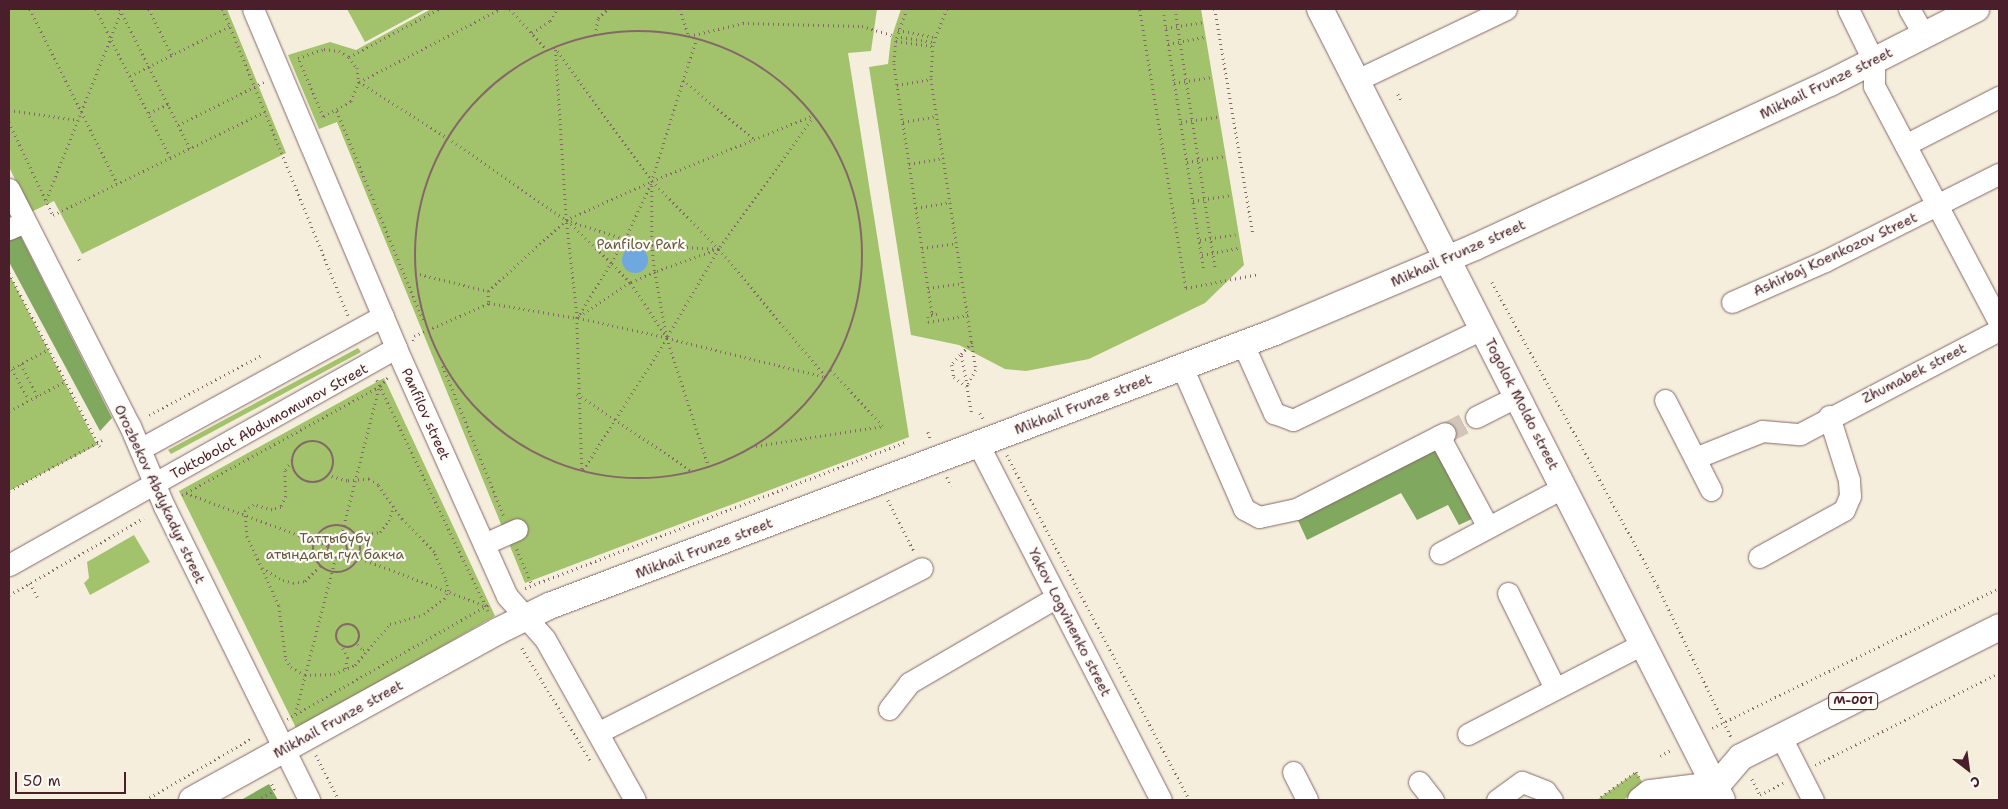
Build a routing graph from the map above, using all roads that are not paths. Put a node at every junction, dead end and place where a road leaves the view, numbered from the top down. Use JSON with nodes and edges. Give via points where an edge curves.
{"nodes":[{"id":1,"x":253,"y":9,"type":"edge"},
{"id":2,"x":1320,"y":9,"type":"edge"},
{"id":3,"x":1506,"y":9,"type":"edge"},
{"id":4,"x":1848,"y":9,"type":"edge"},
{"id":5,"x":1910,"y":9,"type":"edge"},
{"id":6,"x":1976,"y":9,"type":"edge"},
{"id":7,"x":1924,"y":35,"type":"junction"},
{"id":8,"x":1874,"y":62,"type":"junction"},
{"id":9,"x":1357,"y":80,"type":"junction"},
{"id":10,"x":1999,"y":96,"type":"edge"},
{"id":11,"x":1905,"y":145,"type":"junction"},
{"id":12,"x":1999,"y":174,"type":"edge"},
{"id":13,"x":9,"y":189,"type":"edge"},
{"id":14,"x":1937,"y":205,"type":"junction"},
{"id":15,"x":17,"y":226,"type":"edge"},
{"id":16,"x":1449,"y":259,"type":"junction"},
{"id":17,"x":1732,"y":302,"type":"dead end"},
{"id":18,"x":383,"y":316,"type":"junction"},
{"id":19,"x":1999,"y":322,"type":"edge"},
{"id":20,"x":1484,"y":328,"type":"junction"},
{"id":21,"x":1999,"y":330,"type":"edge"},
{"id":22,"x":1243,"y":344,"type":"junction"},
{"id":23,"x":404,"y":346,"type":"junction"},
{"id":24,"x":1182,"y":367,"type":"junction"},
{"id":25,"x":1518,"y":396,"type":"junction"},
{"id":26,"x":1665,"y":400,"type":"dead end"},
{"id":27,"x":1829,"y":416,"type":"junction"},
{"id":28,"x":1476,"y":417,"type":"tunnel mouth"},
{"id":29,"x":978,"y":444,"type":"junction"},
{"id":30,"x":140,"y":449,"type":"junction"},
{"id":31,"x":1694,"y":458,"type":"junction"},
{"id":32,"x":154,"y":484,"type":"junction"},
{"id":33,"x":1564,"y":487,"type":"junction"},
{"id":34,"x":1711,"y":490,"type":"dead end"},
{"id":35,"x":1488,"y":527,"type":"junction"},
{"id":36,"x":514,"y":530,"type":"road end"},
{"id":37,"x":484,"y":544,"type":"junction"},
{"id":38,"x":1440,"y":553,"type":"dead end"},
{"id":39,"x":1759,"y":557,"type":"dead end"},
{"id":40,"x":9,"y":565,"type":"edge"},
{"id":41,"x":922,"y":568,"type":"road end"},
{"id":42,"x":1508,"y":593,"type":"dead end"},
{"id":43,"x":1057,"y":597,"type":"junction"},
{"id":44,"x":526,"y":618,"type":"junction"},
{"id":45,"x":1999,"y":628,"type":"edge"},
{"id":46,"x":1642,"y":644,"type":"junction"},
{"id":47,"x":1555,"y":688,"type":"junction"},
{"id":48,"x":889,"y":709,"type":"dead end"},
{"id":49,"x":599,"y":732,"type":"junction"},
{"id":50,"x":1468,"y":734,"type":"dead end"},
{"id":51,"x":1781,"y":737,"type":"junction"},
{"id":52,"x":283,"y":750,"type":"junction"},
{"id":53,"x":1293,"y":772,"type":"dead end"},
{"id":54,"x":1419,"y":782,"type":"dead end"},
{"id":55,"x":1713,"y":795,"type":"edge"},
{"id":56,"x":192,"y":800,"type":"edge"},
{"id":57,"x":309,"y":800,"type":"edge"},
{"id":58,"x":635,"y":800,"type":"edge"},
{"id":59,"x":1161,"y":800,"type":"edge"},
{"id":60,"x":1308,"y":800,"type":"edge"},
{"id":61,"x":1433,"y":800,"type":"edge"},
{"id":62,"x":1497,"y":800,"type":"edge"},
{"id":63,"x":1552,"y":800,"type":"edge"},
{"id":64,"x":1641,"y":800,"type":"edge"},
{"id":65,"x":1813,"y":800,"type":"edge"}],
"edges":[{"from":1,"to":18,"type":"street","name":"Panfilov street"},
{"from":2,"to":9,"type":"main road","name":"Togolok Moldo street"},
{"from":3,"to":9,"type":"street"},
{"from":4,"to":8,"type":"street"},
{"from":5,"to":7,"type":"street"},
{"from":6,"to":7,"type":"main road","name":"Mikhail Frunze street"},
{"from":7,"to":8,"type":"main road","name":"Mikhail Frunze street"},
{"from":8,"to":11,"type":"street","via":[[1874,86]]},
{"from":8,"to":16,"type":"main road","name":"Mikhail Frunze street"},
{"from":9,"to":16,"type":"main road","name":"Togolok Moldo street"},
{"from":10,"to":11,"type":"street"},
{"from":11,"to":14,"type":"street"},
{"from":12,"to":14,"type":"street","name":"Ashirbaj Koenkozov Street"},
{"from":13,"to":15,"type":"street","name":"Orozbekov Abdykadyr street"},
{"from":14,"to":17,"type":"street","name":"Ashirbaj Koenkozov Street","via":[[1826,261]]},
{"from":14,"to":19,"type":"street"},
{"from":15,"to":30,"type":"street","name":"Orozbekov Abdykadyr street"},
{"from":16,"to":20,"type":"main road","name":"Togolok Moldo street"},
{"from":16,"to":22,"type":"main road","name":"Mikhail Frunze street"},
{"from":18,"to":23,"type":"street","name":"Panfilov street"},
{"from":18,"to":30,"type":"street"},
{"from":20,"to":22,"type":"street","via":[[1293,420],[1274,413]]},
{"from":20,"to":25,"type":"main road","name":"Togolok Moldo street"},
{"from":21,"to":27,"type":"street","name":"Zhumabek street"},
{"from":22,"to":24,"type":"main road","name":"Mikhail Frunze street"},
{"from":23,"to":32,"type":"street","name":"Toktobolot Abdumomunov Street"},
{"from":23,"to":37,"type":"street","name":"Panfilov street"},
{"from":24,"to":29,"type":"main road","name":"Mikhail Frunze street"},
{"from":24,"to":35,"type":"street","via":[[1244,509],[1259,517],[1296,509],[1442,434]]},
{"from":25,"to":28,"type":"street"},
{"from":25,"to":33,"type":"main road","name":"Togolok Moldo street"},
{"from":26,"to":31,"type":"street"},
{"from":27,"to":31,"type":"street","name":"Zhumabek street","via":[[1800,434],[1762,431]]},
{"from":27,"to":39,"type":"street","via":[[1849,480],[1850,496],[1844,510]]},
{"from":29,"to":43,"type":"street","name":"Yakov Logvinenko street"},
{"from":29,"to":44,"type":"main road","name":"Mikhail Frunze street"},
{"from":30,"to":32,"type":"street","name":"Orozbekov Abdykadyr street"},
{"from":31,"to":34,"type":"street"},
{"from":32,"to":40,"type":"street","name":"Toktobolot Abdumomunov Street"},
{"from":32,"to":52,"type":"street","name":"Orozbekov Abdykadyr street"},
{"from":33,"to":35,"type":"street"},
{"from":33,"to":46,"type":"main road","name":"Togolok Moldo street"},
{"from":35,"to":38,"type":"street"},
{"from":36,"to":37,"type":"street"},
{"from":37,"to":44,"type":"street","name":"Panfilov street","via":[[507,596]]},
{"from":41,"to":49,"type":"street"},
{"from":42,"to":47,"type":"street"},
{"from":43,"to":48,"type":"street","via":[[909,683]]},
{"from":43,"to":59,"type":"street","name":"Yakov Logvinenko street"},
{"from":44,"to":49,"type":"street","name":"Panfilov street","via":[[545,639]]},
{"from":44,"to":52,"type":"main road","name":"Mikhail Frunze street"},
{"from":45,"to":51,"type":"main road","number":"М-001"},
{"from":46,"to":47,"type":"street"},
{"from":46,"to":55,"type":"main road","name":"Togolok Moldo street"},
{"from":47,"to":50,"type":"street"},
{"from":49,"to":58,"type":"street","name":"Panfilov street"},
{"from":51,"to":55,"type":"main road","number":"М-001","via":[[1741,757]]},
{"from":51,"to":65,"type":"street"},
{"from":52,"to":56,"type":"main road","name":"Mikhail Frunze street"},
{"from":52,"to":57,"type":"street","name":"Orozbekov Abdykadyr street"},
{"from":53,"to":60,"type":"street"},
{"from":54,"to":61,"type":"street"},
{"from":55,"to":64,"type":"main road","via":[[1650,793]]},
{"from":62,"to":63,"type":"street","via":[[1522,782],[1545,791]]}]}
